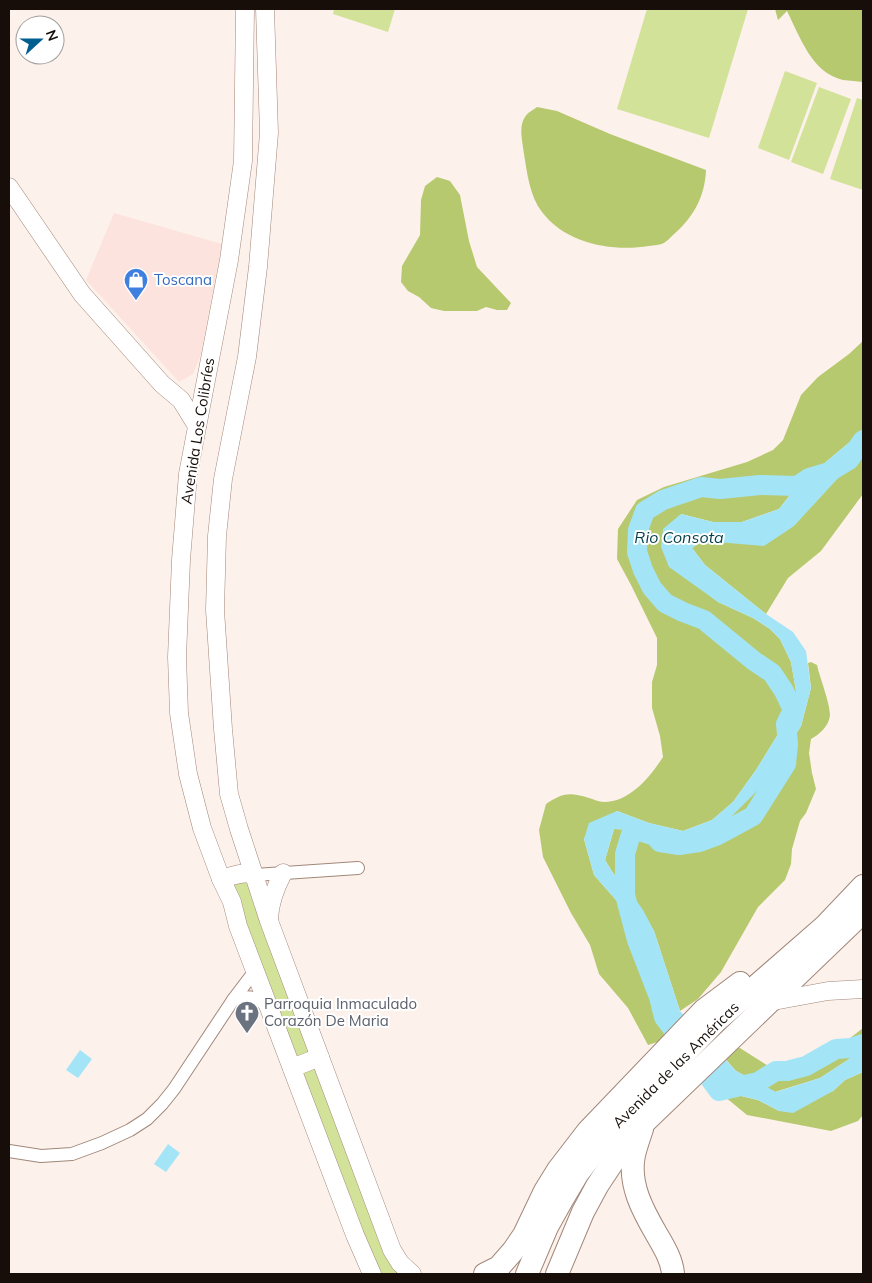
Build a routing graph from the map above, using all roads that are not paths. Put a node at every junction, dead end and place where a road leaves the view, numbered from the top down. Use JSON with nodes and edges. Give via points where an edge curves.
{"nodes":[{"id":1,"x":245,"y":9,"type":"edge"},
{"id":2,"x":265,"y":9,"type":"edge"},
{"id":3,"x":9,"y":187,"type":"edge"},
{"id":4,"x":229,"y":260,"type":"junction"},
{"id":5,"x":258,"y":267,"type":"junction"},
{"id":6,"x":206,"y":383,"type":"junction"},
{"id":7,"x":181,"y":400,"type":"junction"},
{"id":8,"x":197,"y":426,"type":"junction"},
{"id":9,"x":358,"y":868,"type":"dead end"},
{"id":10,"x":283,"y":872,"type":"junction"},
{"id":11,"x":255,"y":875,"type":"junction"},
{"id":12,"x":221,"y":879,"type":"junction"},
{"id":13,"x":863,"y":886,"type":"edge"},
{"id":14,"x":863,"y":912,"type":"edge"},
{"id":15,"x":268,"y":921,"type":"junction"},
{"id":16,"x":812,"y":962,"type":"junction"},
{"id":17,"x":255,"y":971,"type":"junction"},
{"id":18,"x":863,"y":989,"type":"edge"},
{"id":19,"x":828,"y":991,"type":"junction"},
{"id":20,"x":233,"y":1000,"type":"junction"},
{"id":21,"x":768,"y":1002,"type":"junction"},
{"id":22,"x":270,"y":1010,"type":"junction"},
{"id":23,"x":320,"y":1057,"type":"junction"},
{"id":24,"x":668,"y":1060,"type":"junction"},
{"id":25,"x":292,"y":1068,"type":"junction"},
{"id":26,"x":644,"y":1121,"type":"junction"},
{"id":27,"x":9,"y":1151,"type":"edge"},
{"id":28,"x":372,"y":1274,"type":"edge"},
{"id":29,"x":412,"y":1274,"type":"edge"},
{"id":30,"x":485,"y":1274,"type":"edge"},
{"id":31,"x":527,"y":1274,"type":"edge"},
{"id":32,"x":557,"y":1274,"type":"edge"},
{"id":33,"x":673,"y":1274,"type":"edge"}],
"edges":[{"from":1,"to":4,"type":"main road","name":"Avenida Los Colibríes","via":[[243,161]]},
{"from":2,"to":5,"type":"main road","via":[[268,133]]},
{"from":3,"to":7,"type":"main road","via":[[82,294],[162,384]]},
{"from":4,"to":5,"type":"main road"},
{"from":4,"to":6,"type":"main road","name":"Avenida Los Colibríes"},
{"from":5,"to":11,"type":"main road","via":[[247,356],[223,479],[216,536],[215,610],[229,794]]},
{"from":6,"to":7,"type":"main road"},
{"from":6,"to":8,"type":"main road","name":"Avenida Los Colibríes"},
{"from":7,"to":8,"type":"main road"},
{"from":8,"to":12,"type":"main road","name":"Avenida Los Colibríes","via":[[188,474],[181,560],[177,657],[179,712],[188,774],[202,828]]},
{"from":9,"to":10,"type":"street"},
{"from":10,"to":11,"type":"street"},
{"from":10,"to":15,"type":"main road","via":[[270,904]]},
{"from":11,"to":12,"type":"main road","via":[[248,872]]},
{"from":11,"to":15,"type":"main road"},
{"from":12,"to":17,"type":"main road","name":"Avenida Los Colibríes"},
{"from":13,"to":24,"type":"highway","via":[[825,926],[772,959]]},
{"from":14,"to":16,"type":"highway","name":"Avenida de las Américas"},
{"from":15,"to":23,"type":"main road"},
{"from":16,"to":19,"type":"main road","via":[[810,969],[814,984]]},
{"from":16,"to":21,"type":"highway","name":"Avenida de las Américas"},
{"from":17,"to":20,"type":"street"},
{"from":17,"to":22,"type":"main road","name":"Avenida Los Colibríes"},
{"from":18,"to":19,"type":"main road"},
{"from":19,"to":21,"type":"main road"},
{"from":20,"to":22,"type":"street","via":[[253,997]]},
{"from":20,"to":27,"type":"street","via":[[174,1089],[147,1119],[102,1143],[72,1154],[41,1156]]},
{"from":21,"to":26,"type":"highway","name":"Avenida de las Américas"},
{"from":22,"to":25,"type":"main road","name":"Avenida Los Colibríes"},
{"from":23,"to":25,"type":"main road"},
{"from":23,"to":29,"type":"main road","via":[[392,1250]]},
{"from":24,"to":30,"type":"highway","via":[[572,1150],[545,1191],[513,1251],[499,1267]]},
{"from":24,"to":31,"type":"highway","name":"Avenida de las Américas","via":[[578,1173],[547,1227]]},
{"from":25,"to":28,"type":"main road","name":"Avenida Los Colibríes"},
{"from":26,"to":32,"type":"highway","name":"Avenida de las Américas","via":[[630,1136],[597,1186]]},
{"from":26,"to":33,"type":"highway","via":[[634,1154],[633,1181],[644,1210],[665,1248]]}]}
